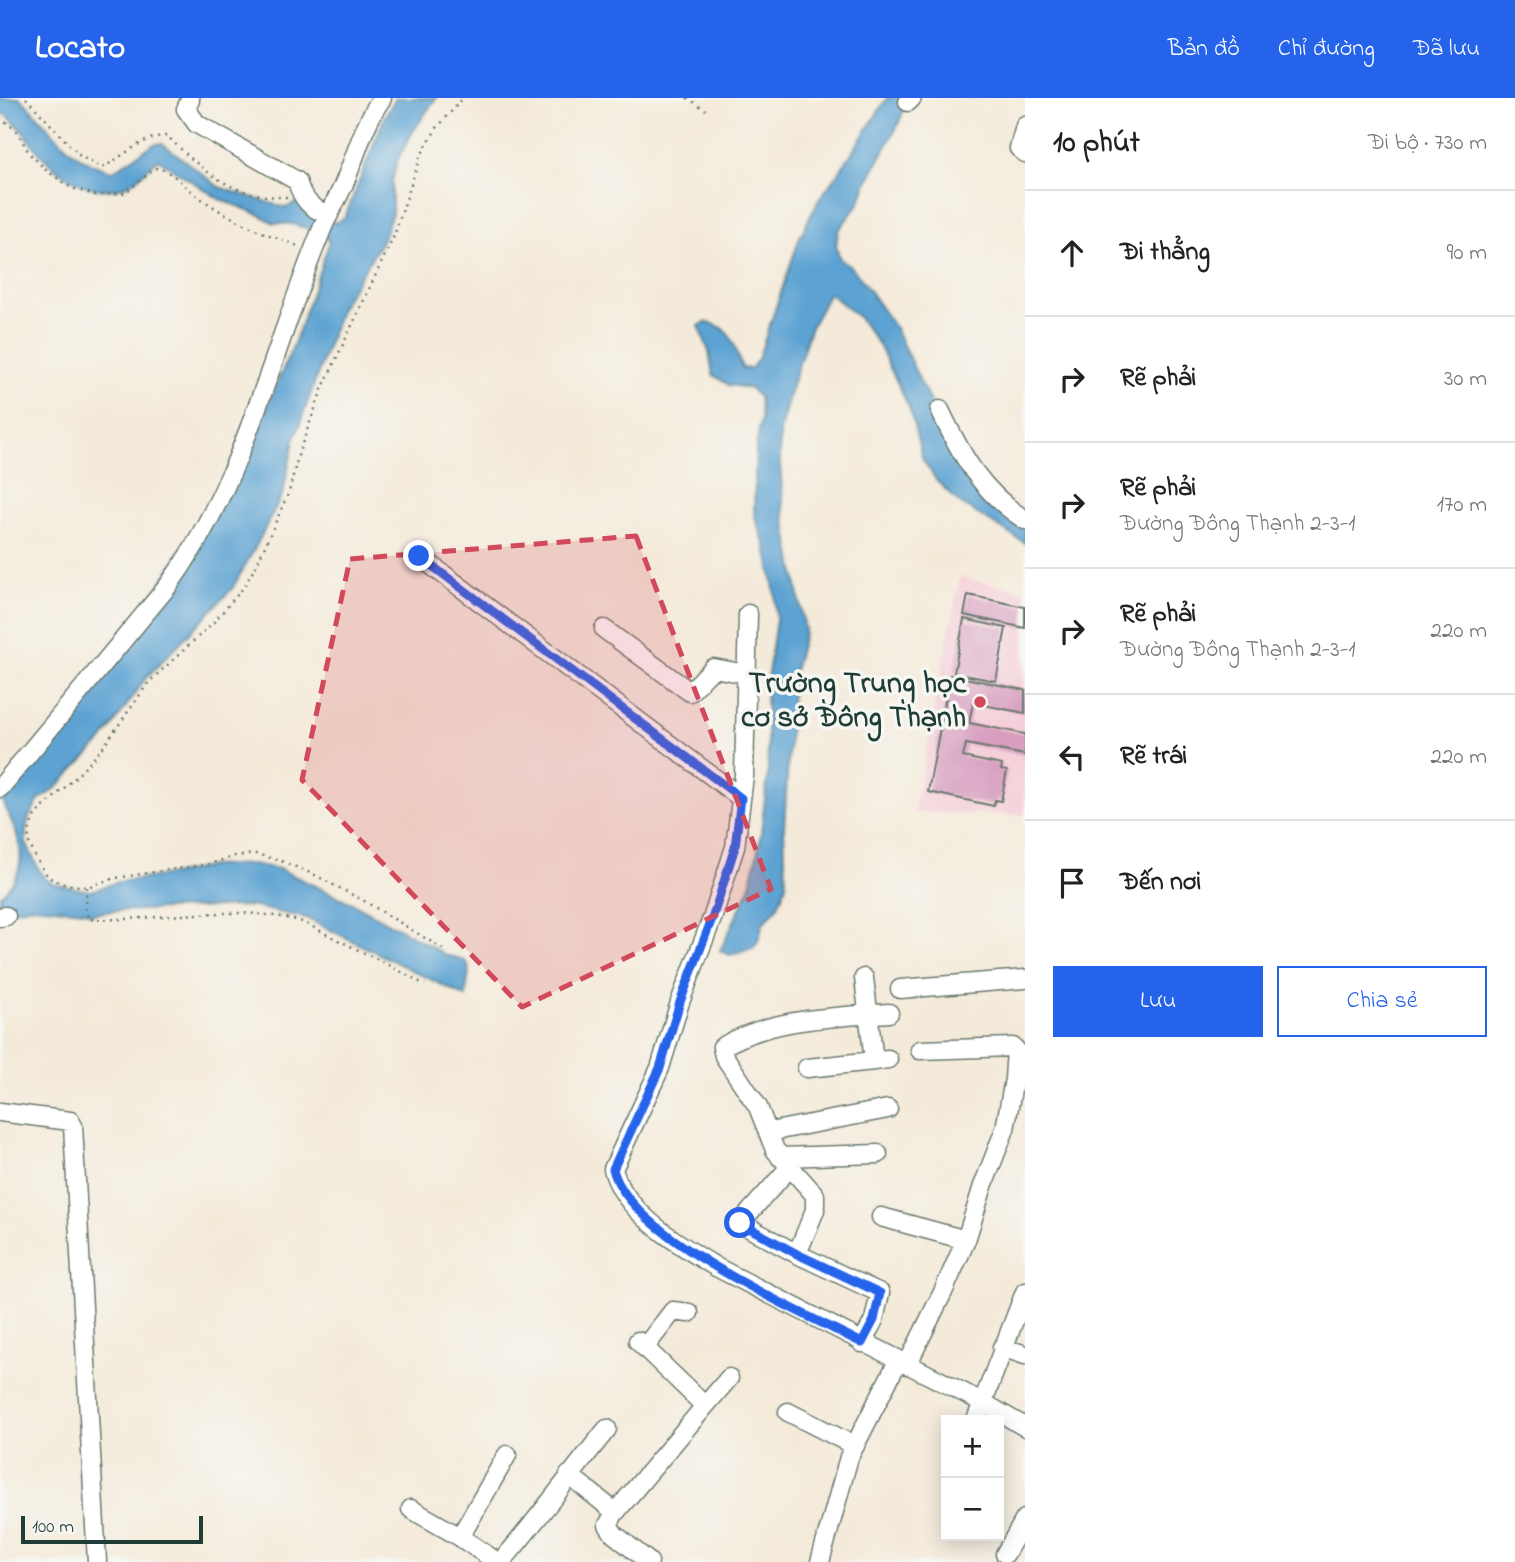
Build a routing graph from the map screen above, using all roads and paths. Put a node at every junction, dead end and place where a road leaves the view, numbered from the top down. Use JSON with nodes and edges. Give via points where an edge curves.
{"nodes":[{"id":1,"x":26,"y":98,"type":"edge"},
{"id":2,"x":382,"y":98,"type":"edge"},
{"id":3,"x":463,"y":98,"type":"edge"},
{"id":4,"x":687,"y":98,"type":"edge"},
{"id":5,"x":190,"y":100,"type":"edge"},
{"id":6,"x":706,"y":110,"type":"dead end"},
{"id":7,"x":0,"y":117,"type":"edge"},
{"id":8,"x":1025,"y":126,"type":"edge"},
{"id":9,"x":1025,"y":153,"type":"edge"},
{"id":10,"x":301,"y":196,"type":"junction"},
{"id":11,"x":329,"y":215,"type":"junction"},
{"id":12,"x":314,"y":252,"type":"junction"},
{"id":13,"x":940,"y":410,"type":"dead end"},
{"id":14,"x":1025,"y":520,"type":"edge"},
{"id":15,"x":419,"y":556,"type":"dead end"},
{"id":16,"x":748,"y":614,"type":"dead end"},
{"id":17,"x":604,"y":629,"type":"dead end"},
{"id":18,"x":747,"y":674,"type":"junction"},
{"id":19,"x":0,"y":788,"type":"edge"},
{"id":20,"x":741,"y":798,"type":"junction"},
{"id":21,"x":88,"y":887,"type":"junction"},
{"id":22,"x":443,"y":949,"type":"dead end"},
{"id":23,"x":864,"y":978,"type":"dead end"},
{"id":24,"x":1025,"y":979,"type":"edge"},
{"id":25,"x":425,"y":985,"type":"dead end"},
{"id":26,"x":900,"y":989,"type":"dead end"},
{"id":27,"x":889,"y":1013,"type":"dead end"},
{"id":28,"x":869,"y":1014,"type":"junction"},
{"id":29,"x":920,"y":1050,"type":"dead end"},
{"id":30,"x":807,"y":1068,"type":"dead end"},
{"id":31,"x":888,"y":1109,"type":"dead end"},
{"id":32,"x":0,"y":1112,"type":"edge"},
{"id":33,"x":769,"y":1132,"type":"junction"},
{"id":34,"x":877,"y":1154,"type":"dead end"},
{"id":35,"x":785,"y":1162,"type":"junction"},
{"id":36,"x":881,"y":1217,"type":"dead end"},
{"id":37,"x":966,"y":1240,"type":"junction"},
{"id":38,"x":797,"y":1254,"type":"junction"},
{"id":39,"x":1025,"y":1292,"type":"edge"},
{"id":40,"x":690,"y":1313,"type":"dead end"},
{"id":41,"x":862,"y":1343,"type":"junction"},
{"id":42,"x":1002,"y":1347,"type":"junction"},
{"id":43,"x":1025,"y":1355,"type":"edge"},
{"id":44,"x":902,"y":1363,"type":"junction"},
{"id":45,"x":729,"y":1378,"type":"dead end"},
{"id":46,"x":982,"y":1402,"type":"junction"},
{"id":47,"x":705,"y":1406,"type":"junction"},
{"id":48,"x":788,"y":1412,"type":"dead end"},
{"id":49,"x":978,"y":1415,"type":"edge"},
{"id":50,"x":1025,"y":1427,"type":"edge"},
{"id":51,"x":607,"y":1429,"type":"dead end"},
{"id":52,"x":855,"y":1446,"type":"junction"},
{"id":53,"x":507,"y":1455,"type":"dead end"},
{"id":54,"x":569,"y":1475,"type":"junction"},
{"id":55,"x":411,"y":1509,"type":"dead end"},
{"id":56,"x":614,"y":1514,"type":"junction"},
{"id":57,"x":1025,"y":1519,"type":"edge"},
{"id":58,"x":460,"y":1537,"type":"junction"},
{"id":59,"x":1007,"y":1555,"type":"edge"},
{"id":60,"x":97,"y":1562,"type":"edge"},
{"id":61,"x":499,"y":1562,"type":"edge"},
{"id":62,"x":649,"y":1562,"type":"edge"},
{"id":63,"x":820,"y":1562,"type":"edge"}],
"edges":[{"from":1,"to":10,"type":"path","via":[[79,156],[102,169],[153,135],[167,136],[215,180],[253,194]]},
{"from":2,"to":11,"type":"street","via":[[366,123]]},
{"from":3,"to":21,"type":"path","via":[[436,129],[420,158],[394,236],[323,387],[289,492],[250,576],[214,623],[149,682],[85,768],[35,815],[28,841],[48,877]]},
{"from":4,"to":6,"type":"path"},
{"from":5,"to":10,"type":"street","via":[[186,109],[197,124],[297,181]]},
{"from":7,"to":12,"type":"path","via":[[17,131],[29,153],[47,171],[72,188],[95,195],[125,193],[155,168],[164,169],[202,200],[246,226]]},
{"from":8,"to":9,"type":"street","via":[[1019,148]]},
{"from":10,"to":11,"type":"street"},
{"from":11,"to":12,"type":"street"},
{"from":12,"to":19,"type":"street","via":[[253,422],[189,558]]},
{"from":13,"to":14,"type":"street","via":[[961,455],[981,483]]},
{"from":15,"to":20,"type":"street"},
{"from":16,"to":18,"type":"street"},
{"from":17,"to":18,"type":"street","via":[[690,692],[713,668]]},
{"from":18,"to":20,"type":"street"},
{"from":20,"to":41,"type":"street","via":[[735,847],[713,916],[660,1068],[613,1169],[616,1183],[639,1211],[675,1242]]},
{"from":21,"to":22,"type":"path","via":[[114,878],[256,855],[313,874]]},
{"from":21,"to":25,"type":"path","via":[[85,911],[89,919],[211,912],[295,919]]},
{"from":23,"to":28,"type":"street"},
{"from":24,"to":26,"type":"street"},
{"from":27,"to":28,"type":"street"},
{"from":28,"to":30,"type":"street","via":[[881,1060]]},
{"from":28,"to":33,"type":"street","via":[[764,1028],[722,1047]]},
{"from":29,"to":37,"type":"street","via":[[1016,1050],[1005,1129]]},
{"from":31,"to":33,"type":"street"},
{"from":32,"to":60,"type":"street","via":[[70,1121],[73,1126]]},
{"from":33,"to":35,"type":"street"},
{"from":34,"to":35,"type":"street"},
{"from":35,"to":38,"type":"street","via":[[815,1195],[815,1210]]},
{"from":35,"to":38,"type":"street","via":[[740,1223]]},
{"from":36,"to":37,"type":"street"},
{"from":37,"to":44,"type":"street","via":[[943,1292]]},
{"from":38,"to":41,"type":"street","via":[[880,1293],[874,1320]]},
{"from":39,"to":42,"type":"street"},
{"from":40,"to":47,"type":"street","via":[[673,1311],[641,1344]]},
{"from":41,"to":44,"type":"street"},
{"from":42,"to":43,"type":"street"},
{"from":42,"to":46,"type":"street"},
{"from":44,"to":46,"type":"street"},
{"from":44,"to":52,"type":"street"},
{"from":45,"to":47,"type":"street"},
{"from":46,"to":49,"type":"street"},
{"from":46,"to":50,"type":"street"},
{"from":47,"to":56,"type":"street"},
{"from":48,"to":52,"type":"street"},
{"from":51,"to":54,"type":"street"},
{"from":52,"to":63,"type":"street"},
{"from":53,"to":58,"type":"street"},
{"from":54,"to":56,"type":"street"},
{"from":54,"to":61,"type":"street"},
{"from":55,"to":58,"type":"street"},
{"from":56,"to":62,"type":"street","via":[[608,1525],[614,1534]]},
{"from":57,"to":59,"type":"street"},
{"from":58,"to":61,"type":"street"}]}
